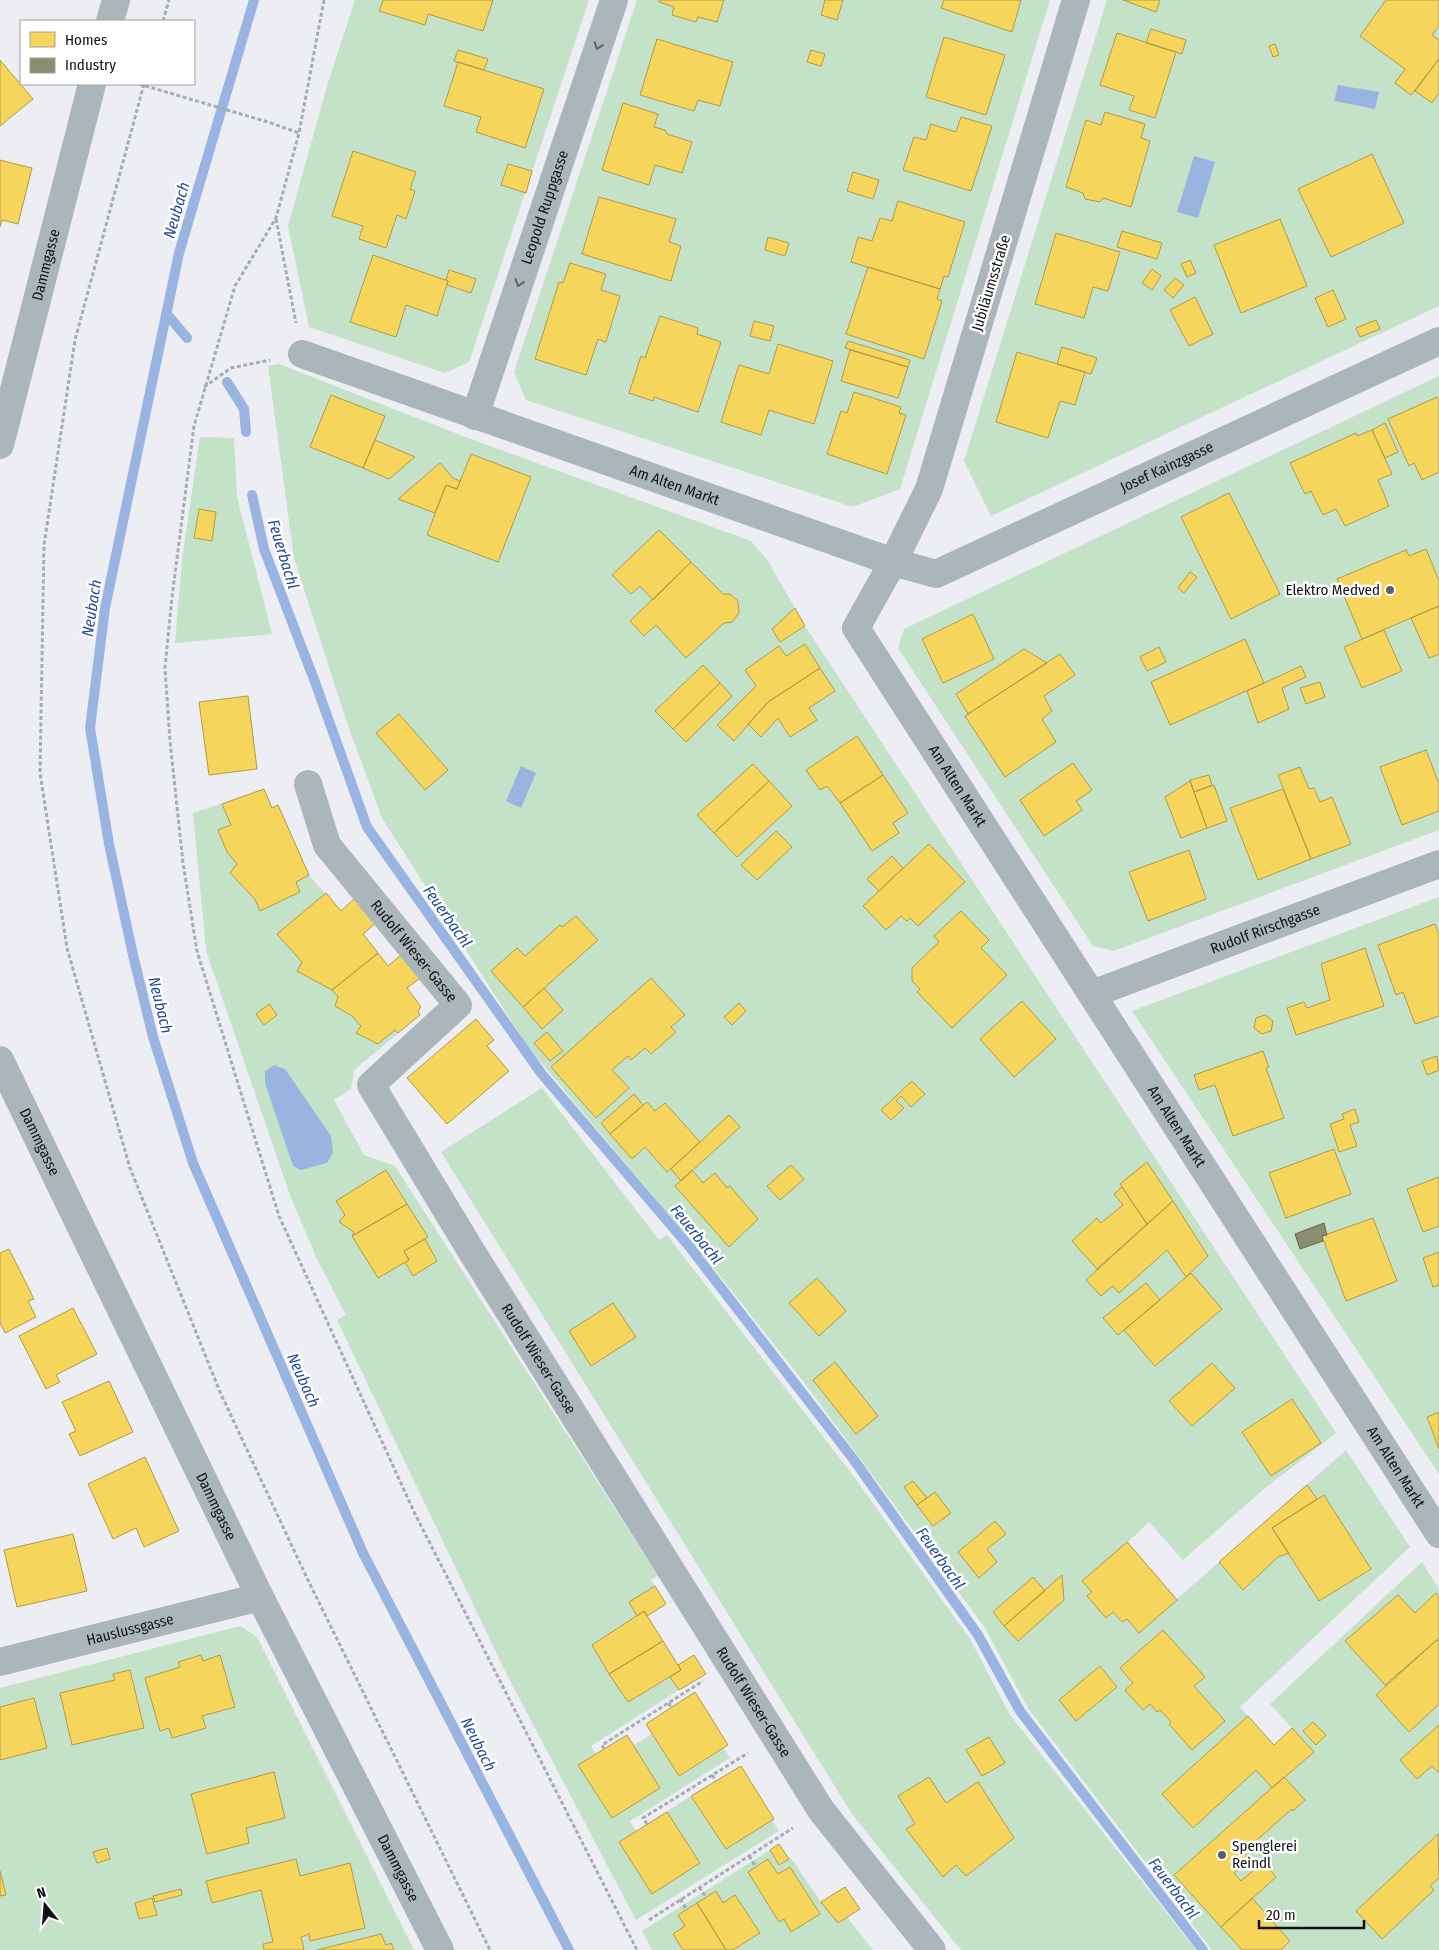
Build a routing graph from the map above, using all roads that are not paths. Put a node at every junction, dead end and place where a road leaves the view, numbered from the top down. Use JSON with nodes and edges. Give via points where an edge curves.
{"nodes":[{"id":1,"x":116,"y":0,"type":"edge"},
{"id":2,"x":614,"y":0,"type":"edge"},
{"id":3,"x":1076,"y":0,"type":"edge"},
{"id":4,"x":110,"y":20,"type":"edge"},
{"id":5,"x":92,"y":85,"type":"edge"},
{"id":6,"x":1439,"y":341,"type":"edge"},
{"id":7,"x":302,"y":354,"type":"road end"},
{"id":8,"x":475,"y":416,"type":"junction"},
{"id":9,"x":0,"y":445,"type":"edge"},
{"id":10,"x":893,"y":562,"type":"junction"},
{"id":11,"x":308,"y":784,"type":"dead end"},
{"id":12,"x":1439,"y":864,"type":"edge"},
{"id":13,"x":1092,"y":994,"type":"junction"},
{"id":14,"x":0,"y":1060,"type":"edge"},
{"id":15,"x":1439,"y":1534,"type":"edge"},
{"id":16,"x":260,"y":1597,"type":"junction"},
{"id":17,"x":0,"y":1662,"type":"edge"},
{"id":18,"x":440,"y":1950,"type":"edge"},
{"id":19,"x":932,"y":1950,"type":"edge"}],
"edges":[{"from":1,"to":4,"type":"street"},
{"from":2,"to":8,"type":"street","name":"Leopold Ruppgasse","one_way":true},
{"from":3,"to":10,"type":"street","name":"Jubiläumsstraße","via":[[929,489]]},
{"from":5,"to":9,"type":"street","name":"Dammgasse"},
{"from":6,"to":10,"type":"street","name":"Josef Kainzgasse","via":[[936,574]]},
{"from":7,"to":8,"type":"street","name":"Am Alten Markt"},
{"from":8,"to":10,"type":"street","name":"Am Alten Markt"},
{"from":10,"to":13,"type":"street","name":"Am Alten Markt","via":[[856,628]]},
{"from":11,"to":19,"type":"street","name":"Rudolf Wieser-Gasse","via":[[327,845],[458,1005],[371,1085],[821,1810]]},
{"from":12,"to":13,"type":"street","name":"Rudolf Rirschgasse"},
{"from":13,"to":15,"type":"street","name":"Am Alten Markt"},
{"from":14,"to":16,"type":"street","name":"Dammgasse"},
{"from":16,"to":17,"type":"street","name":"Hauslussgasse"},
{"from":16,"to":18,"type":"street","name":"Dammgasse"}]}
